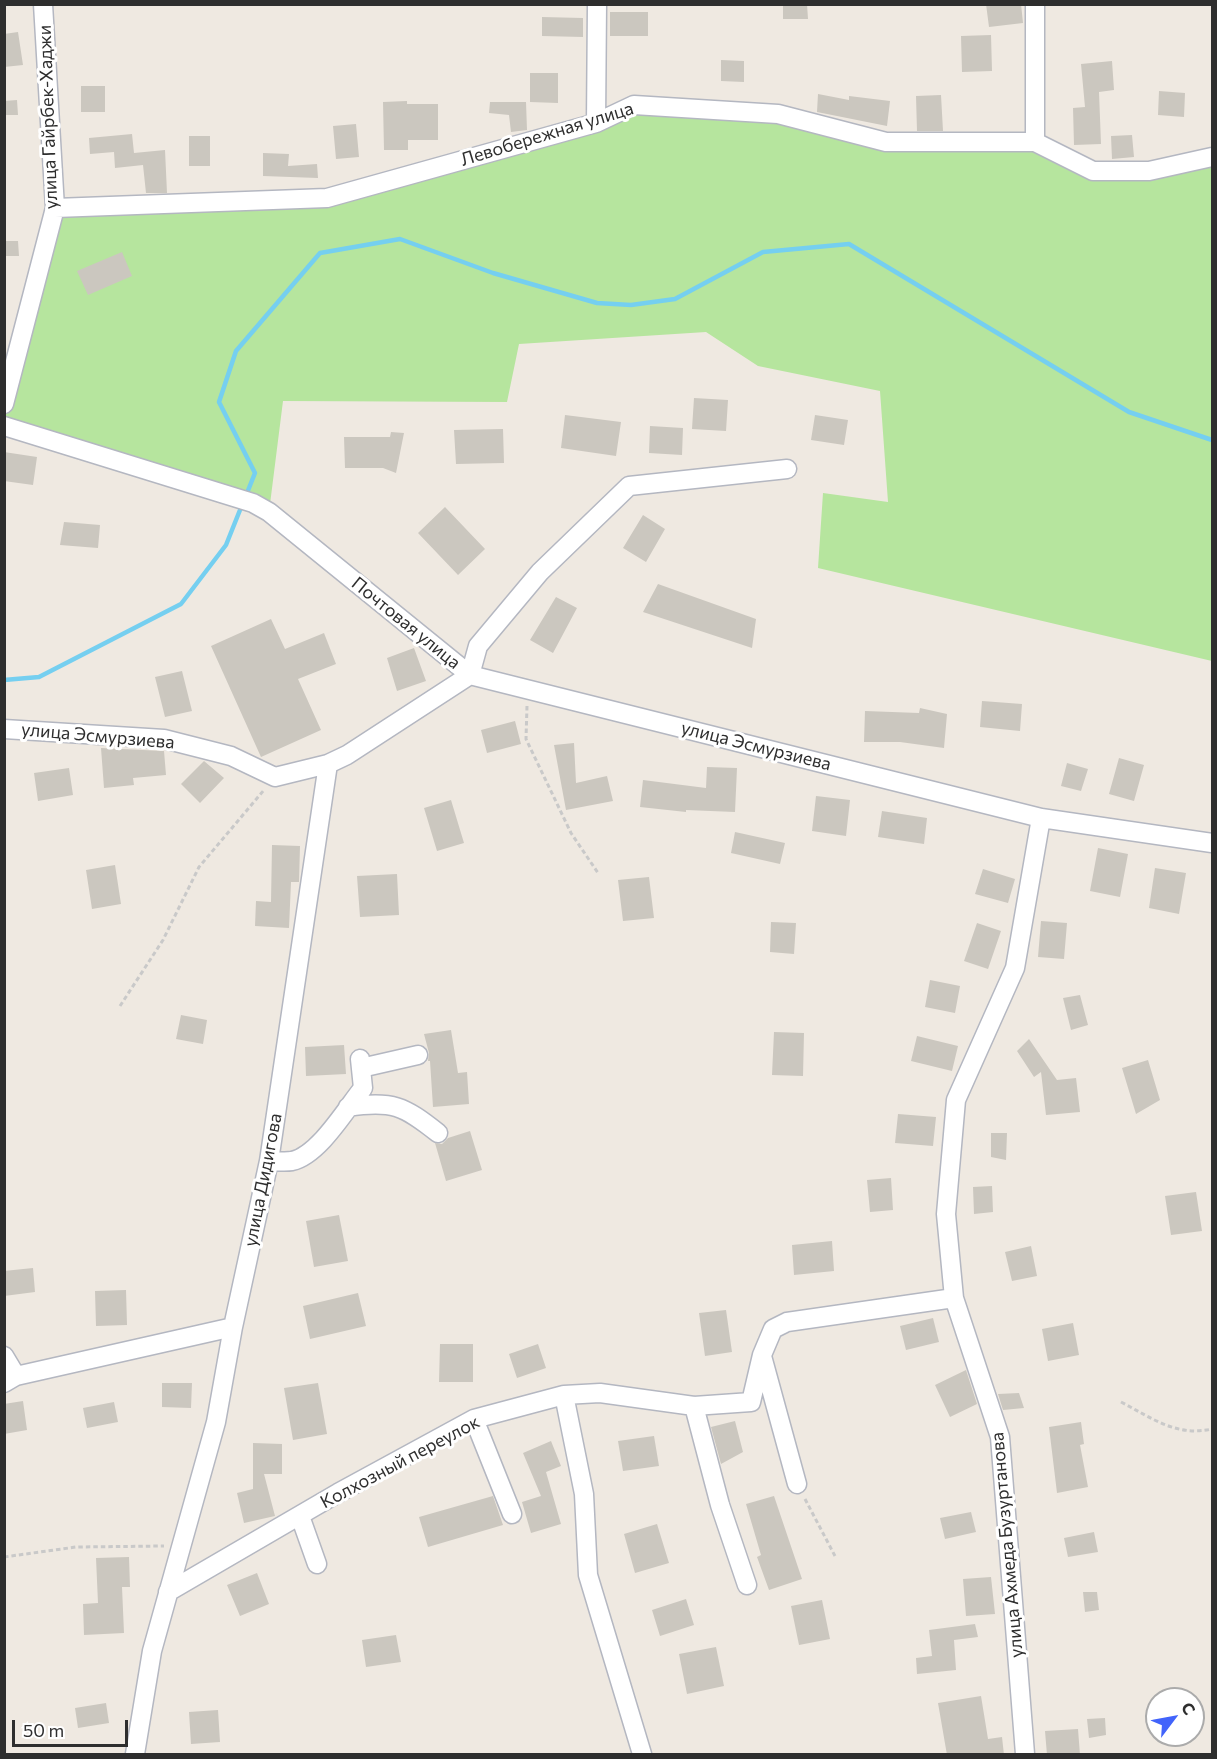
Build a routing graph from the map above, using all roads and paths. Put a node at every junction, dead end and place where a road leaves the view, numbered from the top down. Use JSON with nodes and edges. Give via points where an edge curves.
{"nodes":[{"id":1,"x":43,"y":4,"type":"edge"},
{"id":2,"x":597,"y":4,"type":"edge"},
{"id":3,"x":1035,"y":4,"type":"edge"},
{"id":4,"x":596,"y":123,"type":"junction"},
{"id":5,"x":1035,"y":142,"type":"junction"},
{"id":6,"x":1212,"y":157,"type":"edge"},
{"id":7,"x":55,"y":208,"type":"junction"},
{"id":8,"x":4,"y":404,"type":"edge"},
{"id":9,"x":4,"y":426,"type":"edge"},
{"id":10,"x":788,"y":469,"type":"dead end"},
{"id":11,"x":470,"y":675,"type":"junction"},
{"id":12,"x":528,"y":689,"type":"junction"},
{"id":13,"x":4,"y":729,"type":"edge"},
{"id":14,"x":328,"y":764,"type":"junction"},
{"id":15,"x":275,"y":777,"type":"junction"},
{"id":16,"x":1041,"y":818,"type":"junction"},
{"id":17,"x":1212,"y":843,"type":"edge"},
{"id":18,"x":598,"y":873,"type":"dead end"},
{"id":19,"x":120,"y":1006,"type":"dead end"},
{"id":20,"x":418,"y":1055,"type":"dead end"},
{"id":21,"x":348,"y":1107,"type":"junction"},
{"id":22,"x":438,"y":1133,"type":"dead end"},
{"id":23,"x":269,"y":1161,"type":"junction"},
{"id":24,"x":954,"y":1298,"type":"junction"},
{"id":25,"x":233,"y":1327,"type":"junction"},
{"id":26,"x":762,"y":1355,"type":"junction"},
{"id":27,"x":4,"y":1356,"type":"edge"},
{"id":28,"x":10,"y":1380,"type":"edge"},
{"id":29,"x":564,"y":1395,"type":"junction"},
{"id":30,"x":1121,"y":1402,"type":"dead end"},
{"id":31,"x":693,"y":1406,"type":"junction"},
{"id":32,"x":474,"y":1419,"type":"junction"},
{"id":33,"x":1212,"y":1429,"type":"edge"},
{"id":34,"x":797,"y":1484,"type":"joint"},
{"id":35,"x":512,"y":1514,"type":"dead end"},
{"id":36,"x":300,"y":1516,"type":"junction"},
{"id":37,"x":181,"y":1546,"type":"junction"},
{"id":38,"x":835,"y":1556,"type":"dead end"},
{"id":39,"x":4,"y":1557,"type":"edge"},
{"id":40,"x":317,"y":1564,"type":"dead end"},
{"id":41,"x":747,"y":1585,"type":"dead end"},
{"id":42,"x":168,"y":1592,"type":"junction"},
{"id":43,"x":135,"y":1755,"type":"edge"},
{"id":44,"x":642,"y":1755,"type":"edge"},
{"id":45,"x":1024,"y":1755,"type":"edge"}],
"edges":[{"from":1,"to":7,"type":"street","name":"улица Гайрбек-Хаджи"},
{"from":2,"to":4,"type":"street"},
{"from":3,"to":5,"type":"street"},
{"from":4,"to":5,"type":"street","name":"Левобережная улица","via":[[634,105],[778,114],[886,142]]},
{"from":4,"to":7,"type":"street","name":"Левобережная улица","via":[[327,198]]},
{"from":5,"to":6,"type":"street","name":"Левобережная улица","via":[[1093,171],[1149,171]]},
{"from":7,"to":8,"type":"street","name":"улица Гайрбек-Хаджи"},
{"from":9,"to":11,"type":"street","name":"Почтовая улица","via":[[253,503]]},
{"from":10,"to":11,"type":"street","name":"Почтовая улица","via":[[629,486],[540,572],[478,646]]},
{"from":11,"to":12,"type":"street","name":"улица Эсмурзиева"},
{"from":11,"to":14,"type":"street"},
{"from":12,"to":16,"type":"street","name":"улица Эсмурзиева"},
{"from":12,"to":18,"type":"path","via":[[526,739],[571,833]]},
{"from":13,"to":15,"type":"street","name":"улица Эсмурзиева","via":[[164,739],[231,756]]},
{"from":14,"to":15,"type":"street"},
{"from":14,"to":23,"type":"street","name":"улица Дидигова"},
{"from":15,"to":19,"type":"path","via":[[199,867],[163,940]]},
{"from":16,"to":17,"type":"street","name":"улица Эсмурзиева"},
{"from":16,"to":24,"type":"street","name":"улица Ахмеда Бузуртанова","via":[[1015,968],[956,1100],[946,1214]]},
{"from":20,"to":21,"type":"street","via":[[361,1064],[363,1088]]},
{"from":21,"to":22,"type":"street","via":[[391,1105],[410,1111]]},
{"from":21,"to":23,"type":"street","via":[[308,1153],[292,1161]]},
{"from":23,"to":25,"type":"street","name":"улица Дидигова"},
{"from":24,"to":26,"type":"street","name":"Колхозный переулок","via":[[787,1322],[773,1329]]},
{"from":24,"to":45,"type":"street","name":"улица Ахмеда Бузуртанова","via":[[1000,1437]]},
{"from":25,"to":28,"type":"street"},
{"from":25,"to":37,"type":"street","name":"улица Дидигова","via":[[216,1422]]},
{"from":26,"to":31,"type":"street","name":"Колхозный переулок","via":[[751,1402]]},
{"from":26,"to":34,"type":"street"},
{"from":27,"to":28,"type":"street"},
{"from":29,"to":31,"type":"street","name":"Колхозный переулок","via":[[600,1393]]},
{"from":29,"to":32,"type":"street","name":"Колхозный переулок"},
{"from":29,"to":44,"type":"street","via":[[584,1494],[588,1575]]},
{"from":30,"to":33,"type":"path","via":[[1173,1428],[1195,1433]]},
{"from":31,"to":41,"type":"street"},
{"from":32,"to":35,"type":"street"},
{"from":32,"to":36,"type":"street","name":"Колхозный переулок"},
{"from":34,"to":38,"type":"path"},
{"from":36,"to":40,"type":"street"},
{"from":36,"to":42,"type":"street","name":"Колхозный переулок"},
{"from":37,"to":39,"type":"path","via":[[76,1547]]},
{"from":37,"to":42,"type":"street","name":"улица Дидигова"},
{"from":42,"to":43,"type":"street","name":"улица Дидигова","via":[[152,1651]]}]}
